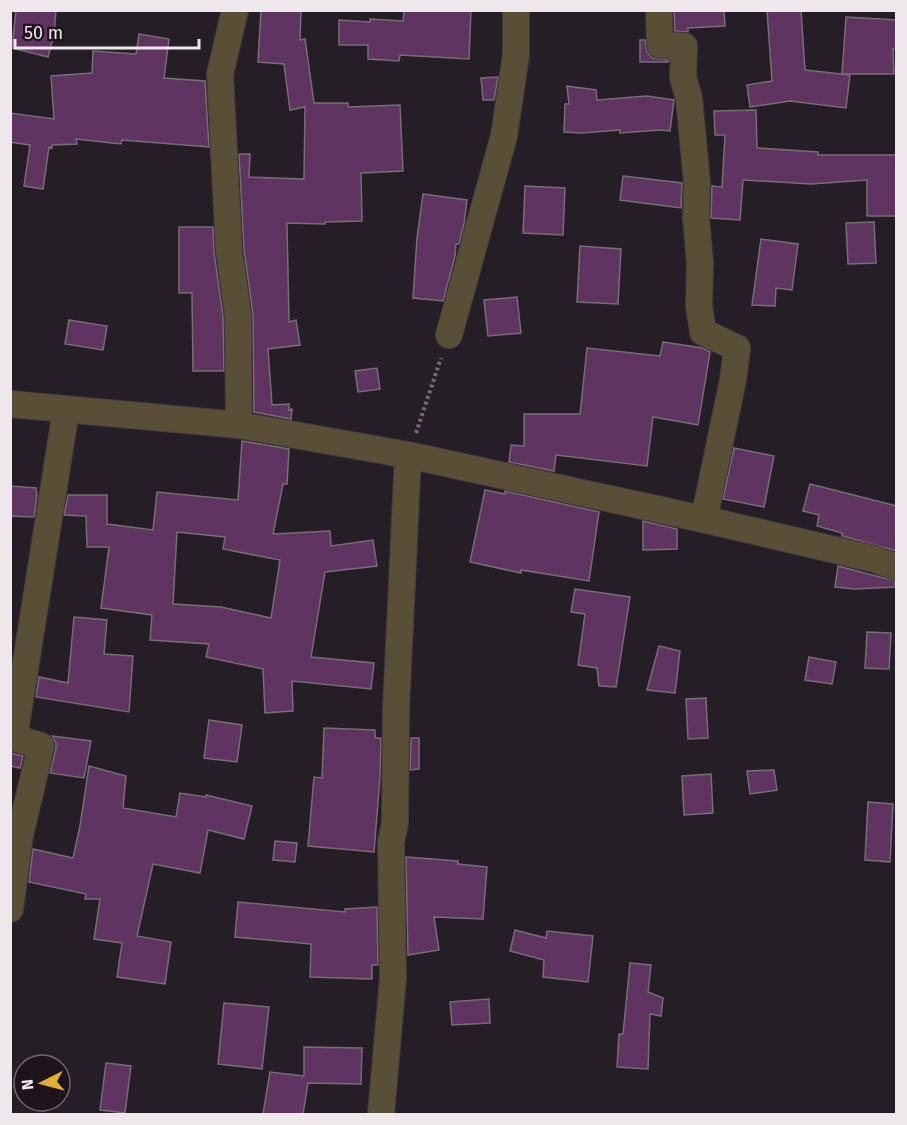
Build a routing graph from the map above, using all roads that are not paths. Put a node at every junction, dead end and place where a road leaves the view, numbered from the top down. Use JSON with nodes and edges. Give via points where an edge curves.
{"nodes":[{"id":1,"x":235,"y":10,"type":"edge"},
{"id":2,"x":516,"y":10,"type":"edge"},
{"id":3,"x":659,"y":10,"type":"edge"},
{"id":4,"x":449,"y":334,"type":"road end"},
{"id":5,"x":10,"y":404,"type":"edge"},
{"id":6,"x":66,"y":410,"type":"junction"},
{"id":7,"x":239,"y":425,"type":"junction"},
{"id":8,"x":408,"y":455,"type":"junction"},
{"id":9,"x":704,"y":519,"type":"junction"},
{"id":10,"x":897,"y":567,"type":"edge"},
{"id":11,"x":10,"y":909,"type":"edge"},
{"id":12,"x":381,"y":1114,"type":"edge"}],
"edges":[{"from":1,"to":7,"type":"street","via":[[220,74],[229,250],[238,315]]},
{"from":2,"to":4,"type":"street","via":[[516,55],[504,136]]},
{"from":3,"to":9,"type":"street","via":[[660,45],[684,46],[683,78],[689,98],[697,183],[703,332],[737,348],[734,380]]},
{"from":5,"to":6,"type":"street"},
{"from":6,"to":7,"type":"street"},
{"from":6,"to":11,"type":"street","via":[[14,738],[41,746],[20,835]]},
{"from":7,"to":8,"type":"street"},
{"from":8,"to":9,"type":"street"},
{"from":8,"to":12,"type":"street","via":[[396,709],[395,823],[391,842],[393,978]]},
{"from":9,"to":10,"type":"street"}]}
